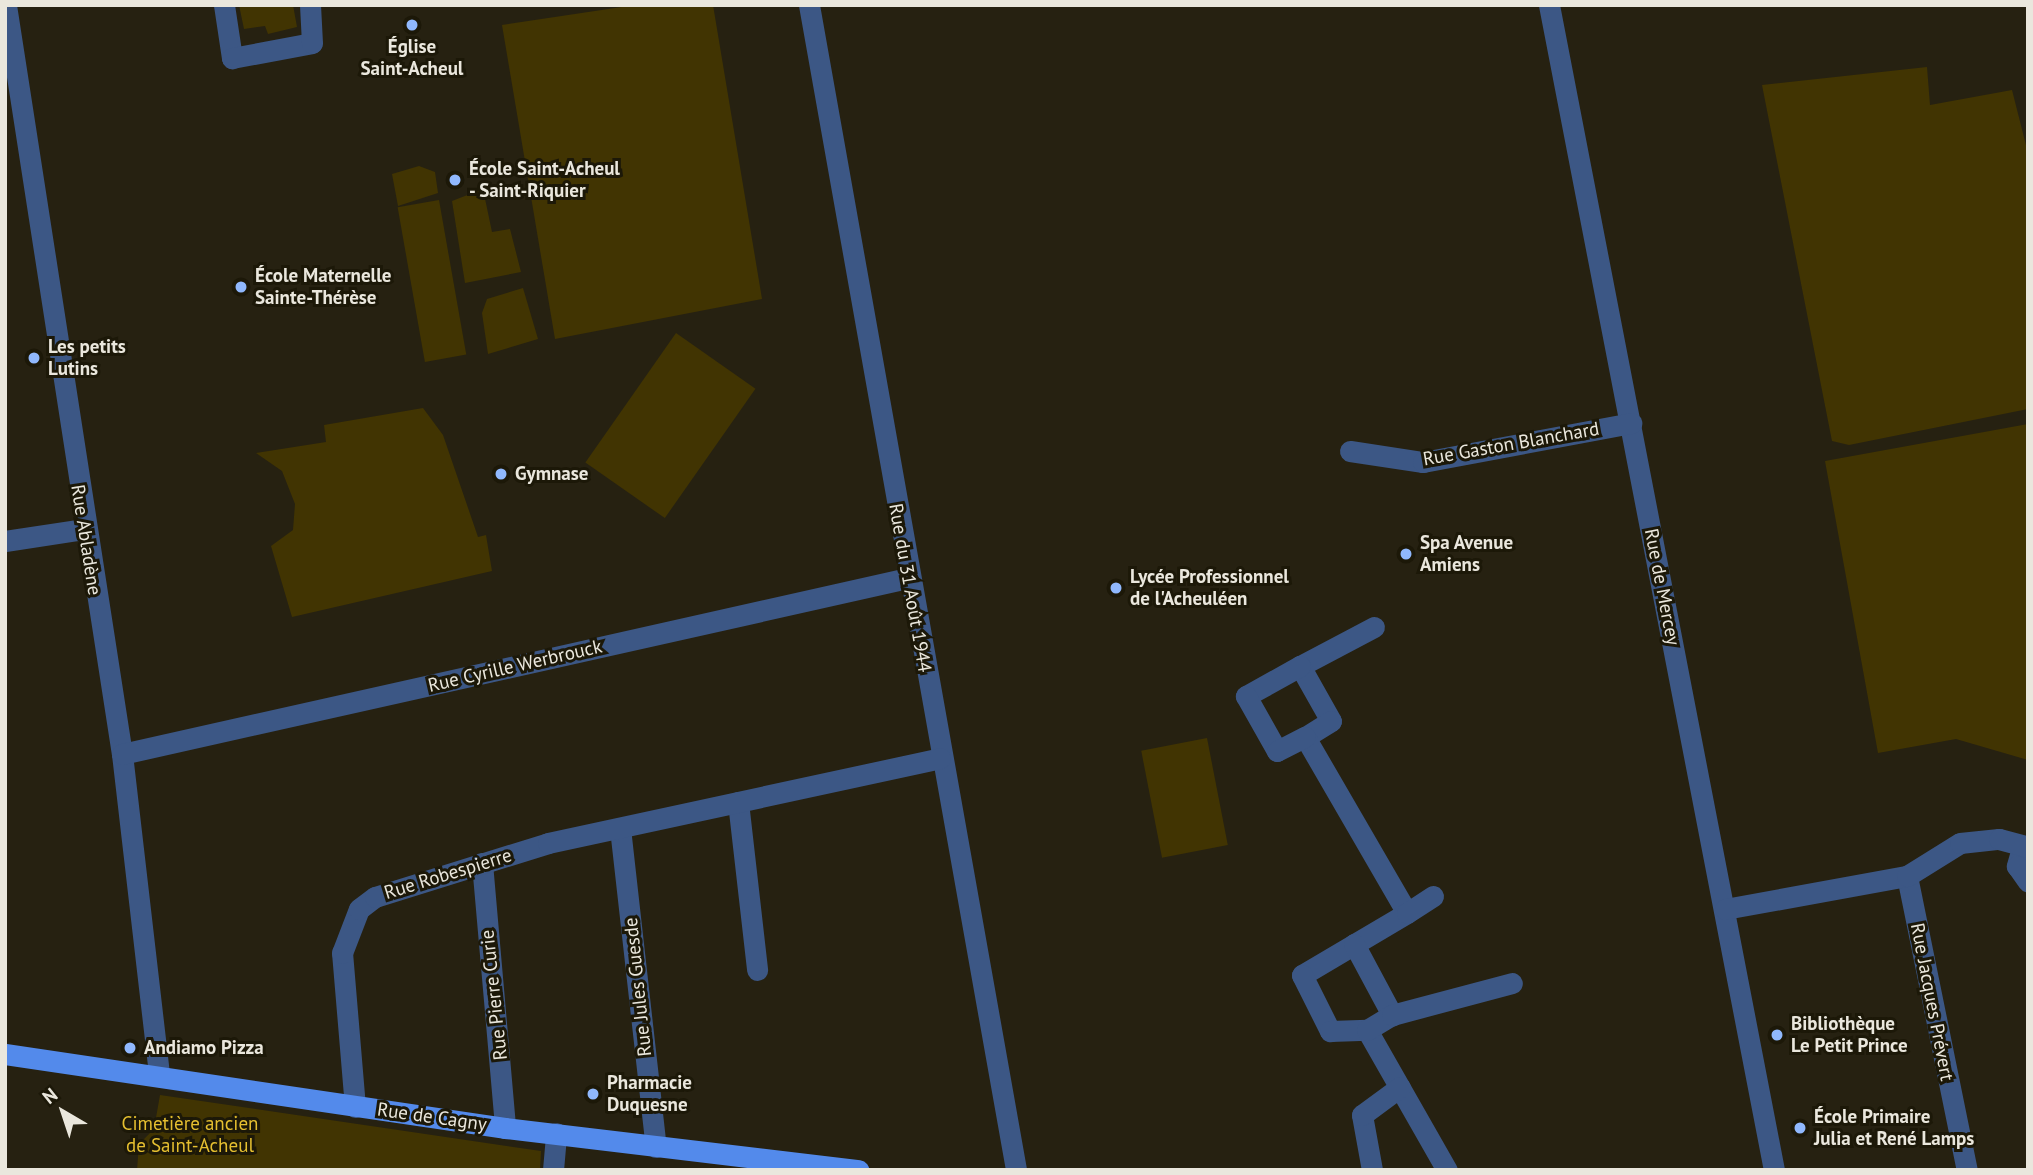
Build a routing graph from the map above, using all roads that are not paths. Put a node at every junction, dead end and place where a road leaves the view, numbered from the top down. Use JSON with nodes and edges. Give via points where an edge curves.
{"nodes":[{"id":1,"x":6,"y":5,"type":"edge"},
{"id":2,"x":224,"y":5,"type":"edge"},
{"id":3,"x":310,"y":5,"type":"edge"},
{"id":4,"x":809,"y":5,"type":"edge"},
{"id":5,"x":1549,"y":5,"type":"edge"},
{"id":6,"x":1631,"y":423,"type":"junction"},
{"id":7,"x":1350,"y":451,"type":"dead end"},
{"id":8,"x":83,"y":530,"type":"junction"},
{"id":9,"x":5,"y":541,"type":"edge"},
{"id":10,"x":908,"y":578,"type":"junction"},
{"id":11,"x":1374,"y":627,"type":"dead end"},
{"id":12,"x":1300,"y":666,"type":"junction"},
{"id":13,"x":1305,"y":737,"type":"junction"},
{"id":14,"x":122,"y":754,"type":"junction"},
{"id":15,"x":940,"y":758,"type":"junction"},
{"id":16,"x":738,"y":802,"type":"junction"},
{"id":17,"x":620,"y":828,"type":"junction"},
{"id":18,"x":2025,"y":848,"type":"edge"},
{"id":19,"x":482,"y":863,"type":"junction"},
{"id":20,"x":1907,"y":876,"type":"junction"},
{"id":21,"x":2028,"y":883,"type":"edge"},
{"id":22,"x":1433,"y":896,"type":"dead end"},
{"id":23,"x":1725,"y":909,"type":"junction"},
{"id":24,"x":1407,"y":913,"type":"junction"},
{"id":25,"x":1354,"y":944,"type":"junction"},
{"id":26,"x":757,"y":970,"type":"dead end"},
{"id":27,"x":1511,"y":983,"type":"dead end"},
{"id":28,"x":1392,"y":1015,"type":"junction"},
{"id":29,"x":1367,"y":1031,"type":"junction"},
{"id":30,"x":5,"y":1054,"type":"edge"},
{"id":31,"x":159,"y":1076,"type":"junction"},
{"id":32,"x":1400,"y":1087,"type":"junction"},
{"id":33,"x":355,"y":1107,"type":"junction"},
{"id":34,"x":505,"y":1128,"type":"junction"},
{"id":35,"x":556,"y":1133,"type":"junction"},
{"id":36,"x":656,"y":1147,"type":"junction"},
{"id":37,"x":553,"y":1170,"type":"edge"},
{"id":38,"x":859,"y":1170,"type":"edge"},
{"id":39,"x":1016,"y":1170,"type":"edge"},
{"id":40,"x":1372,"y":1170,"type":"edge"},
{"id":41,"x":1447,"y":1170,"type":"edge"},
{"id":42,"x":1774,"y":1170,"type":"edge"},
{"id":43,"x":1967,"y":1170,"type":"edge"}],
"edges":[{"from":1,"to":8,"type":"street","name":"Rue Abladène"},
{"from":2,"to":3,"type":"street","via":[[234,67],[312,43]]},
{"from":4,"to":10,"type":"street","name":"Rue du 31 Août 1944"},
{"from":5,"to":6,"type":"street","name":"Rue de Mercey"},
{"from":6,"to":7,"type":"street","name":"Rue Gaston Blanchard","via":[[1423,462]]},
{"from":6,"to":23,"type":"street","name":"Rue de Mercey"},
{"from":8,"to":9,"type":"street"},
{"from":8,"to":14,"type":"street","name":"Rue Abladène"},
{"from":10,"to":14,"type":"street","name":"Rue Cyrille Werbrouck"},
{"from":10,"to":15,"type":"street","name":"Rue du 31 Août 1944"},
{"from":11,"to":12,"type":"street"},
{"from":12,"to":13,"type":"street","via":[[1332,721]]},
{"from":12,"to":13,"type":"street","via":[[1246,696],[1277,751]]},
{"from":13,"to":24,"type":"street"},
{"from":14,"to":31,"type":"street","name":"Rue Abladène"},
{"from":15,"to":16,"type":"street","name":"Rue Robespierre"},
{"from":15,"to":39,"type":"street","name":"Rue du 31 Août 1944"},
{"from":16,"to":17,"type":"street","name":"Rue Robespierre"},
{"from":16,"to":26,"type":"street"},
{"from":17,"to":19,"type":"street","name":"Rue Robespierre"},
{"from":17,"to":36,"type":"street","name":"Rue Jules Guesde"},
{"from":18,"to":20,"type":"street","via":[[1999,839],[1960,843]]},
{"from":18,"to":21,"type":"street","via":[[2017,866]]},
{"from":19,"to":33,"type":"street","name":"Rue Robespierre","via":[[375,897],[350,925],[342,953]]},
{"from":19,"to":34,"type":"street","name":"Rue Pierre Curie"},
{"from":20,"to":23,"type":"street"},
{"from":20,"to":43,"type":"street","name":"Rue Jacques Prévert"},
{"from":22,"to":24,"type":"street"},
{"from":23,"to":42,"type":"street","name":"Rue de Mercey"},
{"from":24,"to":25,"type":"street"},
{"from":25,"to":28,"type":"street"},
{"from":25,"to":29,"type":"street","via":[[1302,975],[1330,1031]]},
{"from":27,"to":28,"type":"street"},
{"from":28,"to":29,"type":"street"},
{"from":29,"to":32,"type":"street"},
{"from":30,"to":31,"type":"main road","name":"Rue de Cagny"},
{"from":31,"to":33,"type":"main road","name":"Rue de Cagny"},
{"from":32,"to":40,"type":"street","via":[[1362,1115]]},
{"from":32,"to":41,"type":"street"},
{"from":33,"to":34,"type":"main road","name":"Rue de Cagny"},
{"from":34,"to":35,"type":"main road","name":"Rue de Cagny"},
{"from":35,"to":36,"type":"main road","name":"Rue de Cagny"},
{"from":35,"to":37,"type":"street"},
{"from":36,"to":38,"type":"main road","name":"Rue de Cagny"}]}
